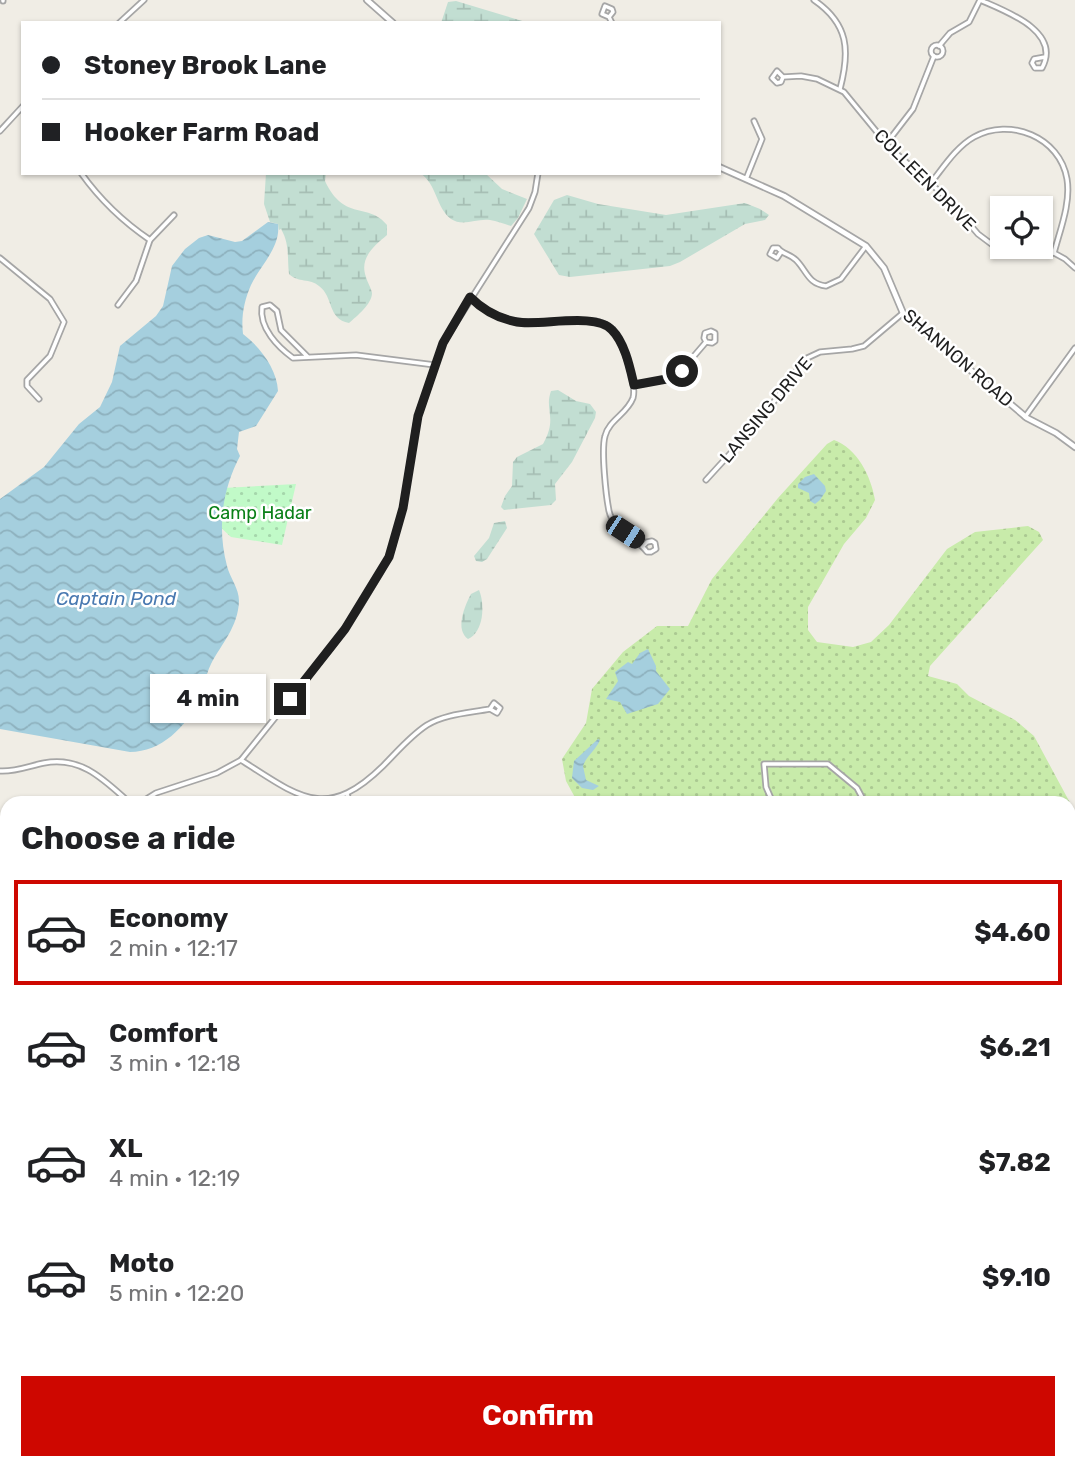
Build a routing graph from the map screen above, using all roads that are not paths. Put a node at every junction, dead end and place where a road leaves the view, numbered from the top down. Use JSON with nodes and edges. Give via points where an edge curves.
{"nodes":[{"id":1,"x":367,"y":0,"type":"edge"},
{"id":2,"x":814,"y":0,"type":"edge"},
{"id":3,"x":980,"y":0,"type":"edge"},
{"id":4,"x":141,"y":1,"type":"edge"},
{"id":5,"x":609,"y":17,"type":"dead end"},
{"id":6,"x":121,"y":21,"type":"edge"},
{"id":7,"x":391,"y":21,"type":"edge"},
{"id":8,"x":611,"y":21,"type":"edge"},
{"id":9,"x":940,"y":46,"type":"junction"},
{"id":10,"x":934,"y":57,"type":"junction"},
{"id":11,"x":1045,"y":57,"type":"dead end"},
{"id":12,"x":783,"y":77,"type":"dead end"},
{"id":13,"x":840,"y":89,"type":"junction"},
{"id":14,"x":21,"y":108,"type":"edge"},
{"id":15,"x":754,"y":121,"type":"dead end"},
{"id":16,"x":0,"y":131,"type":"edge"},
{"id":17,"x":886,"y":144,"type":"junction"},
{"id":18,"x":721,"y":168,"type":"edge"},
{"id":19,"x":82,"y":175,"type":"edge"},
{"id":20,"x":538,"y":175,"type":"edge"},
{"id":21,"x":746,"y":179,"type":"junction"},
{"id":22,"x":930,"y":184,"type":"junction"},
{"id":23,"x":174,"y":215,"type":"dead end"},
{"id":24,"x":150,"y":240,"type":"junction"},
{"id":25,"x":866,"y":246,"type":"junction"},
{"id":26,"x":780,"y":252,"type":"dead end"},
{"id":27,"x":1054,"y":253,"type":"junction"},
{"id":28,"x":0,"y":258,"type":"edge"},
{"id":29,"x":1075,"y":268,"type":"edge"},
{"id":30,"x":470,"y":297,"type":"junction"},
{"id":31,"x":118,"y":305,"type":"dead end"},
{"id":32,"x":903,"y":313,"type":"junction"},
{"id":33,"x":706,"y":342,"type":"dead end"},
{"id":34,"x":1075,"y":348,"type":"edge"},
{"id":35,"x":307,"y":356,"type":"junction"},
{"id":36,"x":435,"y":365,"type":"junction"},
{"id":37,"x":634,"y":385,"type":"junction"},
{"id":38,"x":39,"y":398,"type":"dead end"},
{"id":39,"x":1025,"y":417,"type":"junction"},
{"id":40,"x":1075,"y":447,"type":"edge"},
{"id":41,"x":706,"y":480,"type":"dead end"},
{"id":42,"x":645,"y":545,"type":"dead end"},
{"id":43,"x":490,"y":709,"type":"dead end"},
{"id":44,"x":241,"y":760,"type":"junction"},
{"id":45,"x":0,"y":771,"type":"edge"},
{"id":46,"x":347,"y":794,"type":"joint"},
{"id":47,"x":122,"y":796,"type":"edge"},
{"id":48,"x":151,"y":796,"type":"edge"},
{"id":49,"x":302,"y":796,"type":"edge"},
{"id":50,"x":337,"y":796,"type":"edge"},
{"id":51,"x":770,"y":796,"type":"edge"},
{"id":52,"x":861,"y":796,"type":"edge"}],
"edges":[{"from":1,"to":7,"type":"street"},
{"from":2,"to":13,"type":"street","via":[[832,16],[845,41],[847,61]]},
{"from":3,"to":9,"type":"street","via":[[969,22],[950,33]]},
{"from":3,"to":11,"type":"street","via":[[1036,31],[1045,44]]},
{"from":4,"to":6,"type":"street"},
{"from":5,"to":8,"type":"street"},
{"from":9,"to":10,"type":"street","via":[[942,54]]},
{"from":9,"to":10,"type":"street","via":[[931,49]]},
{"from":10,"to":17,"type":"street","via":[[913,109]]},
{"from":12,"to":13,"type":"street","name":"COLLEEN DRIVE","via":[[810,77]]},
{"from":13,"to":17,"type":"street","name":"COLLEEN DRIVE"},
{"from":14,"to":16,"type":"street"},
{"from":15,"to":21,"type":"street","via":[[762,139]]},
{"from":17,"to":22,"type":"street","name":"COLLEEN DRIVE"},
{"from":18,"to":21,"type":"street","name":"SHANNON ROAD"},
{"from":19,"to":24,"type":"street","via":[[116,215]]},
{"from":20,"to":30,"type":"street","via":[[529,208]]},
{"from":21,"to":25,"type":"street","name":"SHANNON ROAD","via":[[803,206]]},
{"from":22,"to":27,"type":"street","name":"COLLEEN DRIVE","via":[[998,249]]},
{"from":22,"to":27,"type":"street","via":[[960,148],[982,134],[1015,129],[1039,138],[1057,155],[1067,178]]},
{"from":23,"to":24,"type":"street"},
{"from":24,"to":31,"type":"street","via":[[136,281]]},
{"from":25,"to":26,"type":"street","via":[[841,279],[826,286],[813,282],[797,261]]},
{"from":25,"to":32,"type":"street","name":"SHANNON ROAD","via":[[884,268]]},
{"from":27,"to":29,"type":"street"},
{"from":28,"to":38,"type":"street","via":[[50,299],[63,317],[64,328],[54,351],[27,380]]},
{"from":30,"to":36,"type":"street","via":[[448,332]]},
{"from":30,"to":37,"type":"street","via":[[511,321],[605,324],[619,339]]},
{"from":32,"to":39,"type":"street","name":"SHANNON ROAD"},
{"from":32,"to":41,"type":"street","name":"LANSING DRIVE","via":[[864,346],[804,359],[760,422]]},
{"from":33,"to":37,"type":"street","via":[[676,377]]},
{"from":34,"to":39,"type":"street"},
{"from":35,"to":35,"type":"street","via":[[290,356],[272,339],[262,307],[270,305],[277,311],[281,330]]},
{"from":35,"to":36,"type":"street","via":[[356,355]]},
{"from":36,"to":44,"type":"street","via":[[416,424],[403,508],[385,564],[345,629]]},
{"from":37,"to":42,"type":"street","via":[[629,406],[607,431],[604,452],[610,516]]},
{"from":39,"to":40,"type":"street","name":"SHANNON ROAD"},
{"from":43,"to":46,"type":"street","via":[[426,726],[367,782]]},
{"from":44,"to":48,"type":"street"},
{"from":44,"to":49,"type":"street"},
{"from":45,"to":47,"type":"street","via":[[72,762],[95,772]]},
{"from":46,"to":50,"type":"street"},
{"from":51,"to":52,"type":"street","via":[[764,764],[828,764]]}]}
